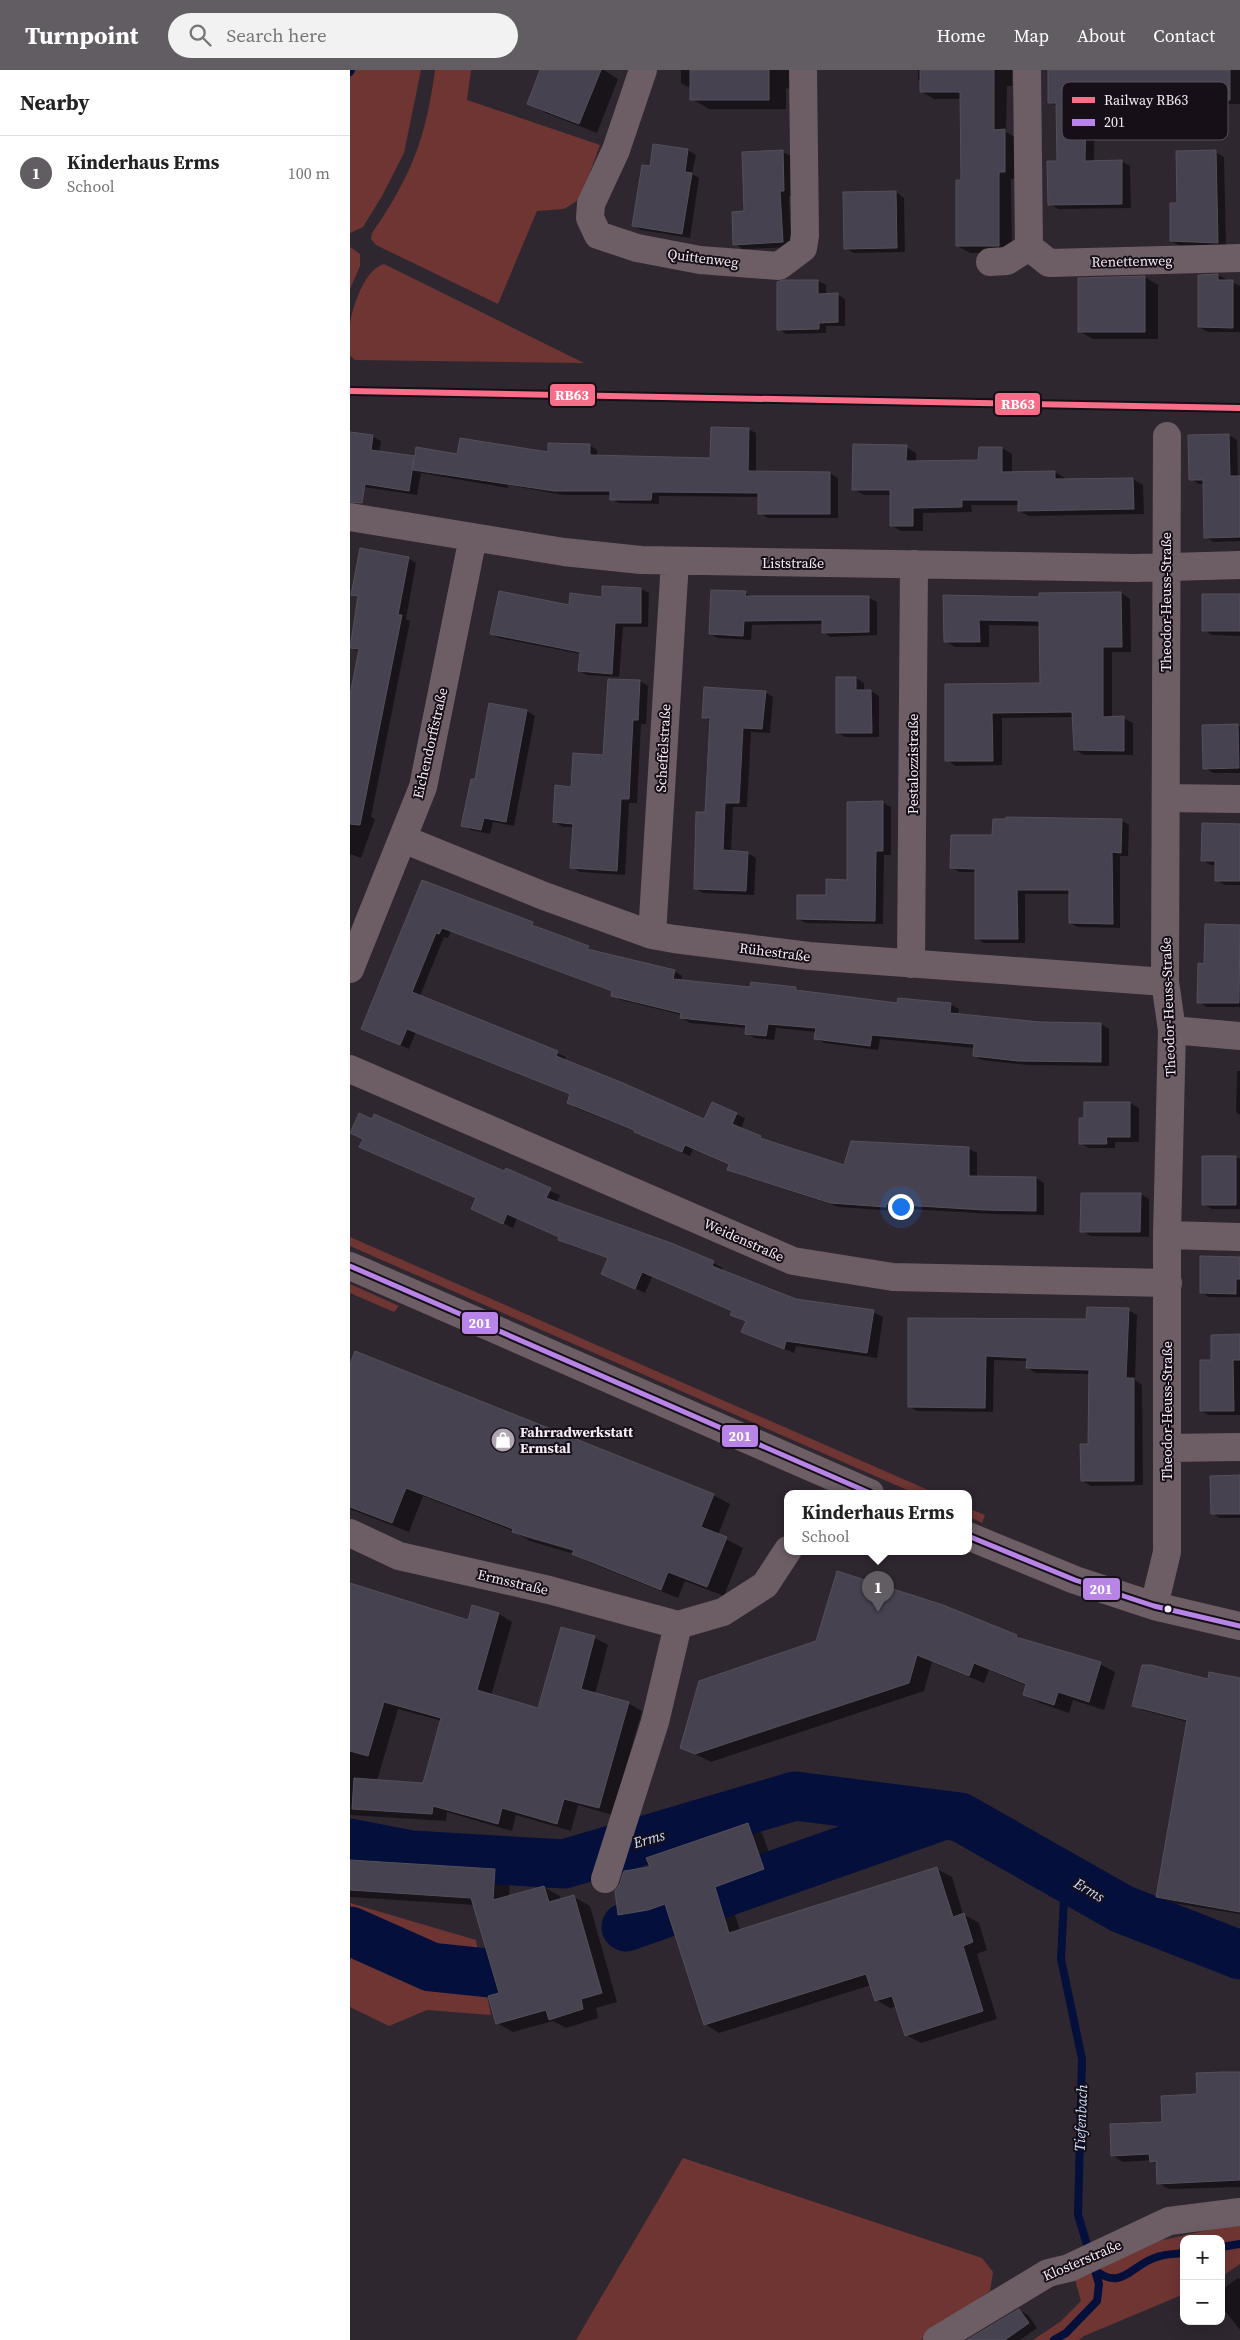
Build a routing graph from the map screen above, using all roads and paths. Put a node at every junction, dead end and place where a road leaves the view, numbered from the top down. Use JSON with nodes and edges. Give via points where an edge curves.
{"nodes":[{"id":1,"x":643,"y":70,"type":"edge"},
{"id":2,"x":802,"y":70,"type":"edge"},
{"id":3,"x":1027,"y":70,"type":"edge"},
{"id":4,"x":1029,"y":247,"type":"junction"},
{"id":5,"x":1240,"y":258,"type":"edge"},
{"id":6,"x":990,"y":262,"type":"dead end"},
{"id":7,"x":1167,"y":436,"type":"dead end"},
{"id":8,"x":350,"y":517,"type":"edge"},
{"id":9,"x":473,"y":538,"type":"junction"},
{"id":10,"x":675,"y":561,"type":"junction"},
{"id":11,"x":914,"y":564,"type":"junction"},
{"id":12,"x":1240,"y":565,"type":"edge"},
{"id":13,"x":1165,"y":567,"type":"junction"},
{"id":14,"x":1166,"y":798,"type":"junction"},
{"id":15,"x":1240,"y":799,"type":"edge"},
{"id":16,"x":403,"y":839,"type":"junction"},
{"id":17,"x":652,"y":935,"type":"junction"},
{"id":18,"x":911,"y":964,"type":"junction"},
{"id":19,"x":350,"y":969,"type":"edge"},
{"id":20,"x":1165,"y":982,"type":"junction"},
{"id":21,"x":1172,"y":1030,"type":"junction"},
{"id":22,"x":1240,"y":1036,"type":"edge"},
{"id":23,"x":350,"y":1069,"type":"edge"},
{"id":24,"x":1167,"y":1235,"type":"junction"},
{"id":25,"x":1240,"y":1237,"type":"edge"},
{"id":26,"x":350,"y":1266,"type":"edge"},
{"id":27,"x":1168,"y":1283,"type":"junction"},
{"id":28,"x":1240,"y":1447,"type":"edge"},
{"id":29,"x":1167,"y":1448,"type":"junction"},
{"id":30,"x":827,"y":1485,"type":"edge"},
{"id":31,"x":854,"y":1490,"type":"edge"},
{"id":32,"x":350,"y":1533,"type":"edge"},
{"id":33,"x":972,"y":1538,"type":"edge"},
{"id":34,"x":785,"y":1555,"type":"edge"},
{"id":35,"x":1154,"y":1606,"type":"junction"},
{"id":36,"x":678,"y":1625,"type":"junction"},
{"id":37,"x":1240,"y":1626,"type":"edge"},
{"id":38,"x":605,"y":1879,"type":"dead end"},
{"id":39,"x":1240,"y":2212,"type":"edge"},
{"id":40,"x":937,"y":2340,"type":"edge"}],
"edges":[{"from":1,"to":2,"type":"street","name":"Quittenweg","via":[[616,150],[591,204],[590,218],[598,234],[637,248],[700,260],[779,266],[803,248],[805,235]]},
{"from":3,"to":4,"type":"street"},
{"from":4,"to":5,"type":"street","name":"Renettenweg","via":[[1049,263]]},
{"from":4,"to":6,"type":"street","via":[[1007,261]]},
{"from":7,"to":13,"type":"street","name":"Theodor-Heuss-Straße"},
{"from":8,"to":9,"type":"street","name":"Liststraße"},
{"from":9,"to":10,"type":"street","name":"Liststraße","via":[[600,557]]},
{"from":9,"to":16,"type":"street","name":"Eichendorffstraße","via":[[423,787]]},
{"from":10,"to":11,"type":"street","name":"Liststraße"},
{"from":10,"to":17,"type":"street","name":"Scheffelstraße"},
{"from":11,"to":13,"type":"street","name":"Liststraße"},
{"from":11,"to":18,"type":"street","name":"Pestalozzistraße"},
{"from":12,"to":13,"type":"street","name":"Liststraße"},
{"from":13,"to":14,"type":"street","name":"Theodor-Heuss-Straße"},
{"from":14,"to":15,"type":"street"},
{"from":14,"to":20,"type":"street","name":"Theodor-Heuss-Straße"},
{"from":16,"to":17,"type":"street","name":"Rühestraße"},
{"from":16,"to":19,"type":"street","name":"Eichendorffstraße"},
{"from":17,"to":18,"type":"street","name":"Rühestraße","via":[[809,956]]},
{"from":18,"to":20,"type":"street","name":"Rühestraße"},
{"from":20,"to":21,"type":"street","name":"Theodor-Heuss-Straße"},
{"from":21,"to":22,"type":"street"},
{"from":21,"to":24,"type":"street","name":"Theodor-Heuss-Straße"},
{"from":23,"to":27,"type":"street","name":"Weidenstraße","via":[[793,1261],[893,1277]]},
{"from":24,"to":25,"type":"street"},
{"from":24,"to":27,"type":"street","name":"Theodor-Heuss-Straße"},
{"from":26,"to":30,"type":"street"},
{"from":27,"to":29,"type":"street","name":"Theodor-Heuss-Straße"},
{"from":28,"to":29,"type":"street"},
{"from":29,"to":35,"type":"street","name":"Theodor-Heuss-Straße","via":[[1167,1552]]},
{"from":30,"to":31,"type":"street"},
{"from":32,"to":36,"type":"street","name":"Ermsstraße","via":[[399,1556],[549,1590]]},
{"from":33,"to":35,"type":"street","via":[[1075,1580]]},
{"from":34,"to":36,"type":"street","via":[[765,1585],[723,1612]]},
{"from":35,"to":37,"type":"street"},
{"from":36,"to":38,"type":"street","via":[[656,1722]]},
{"from":39,"to":40,"type":"street","name":"Klosterstraße","via":[[1169,2221],[1068,2268],[1048,2273]]}]}
